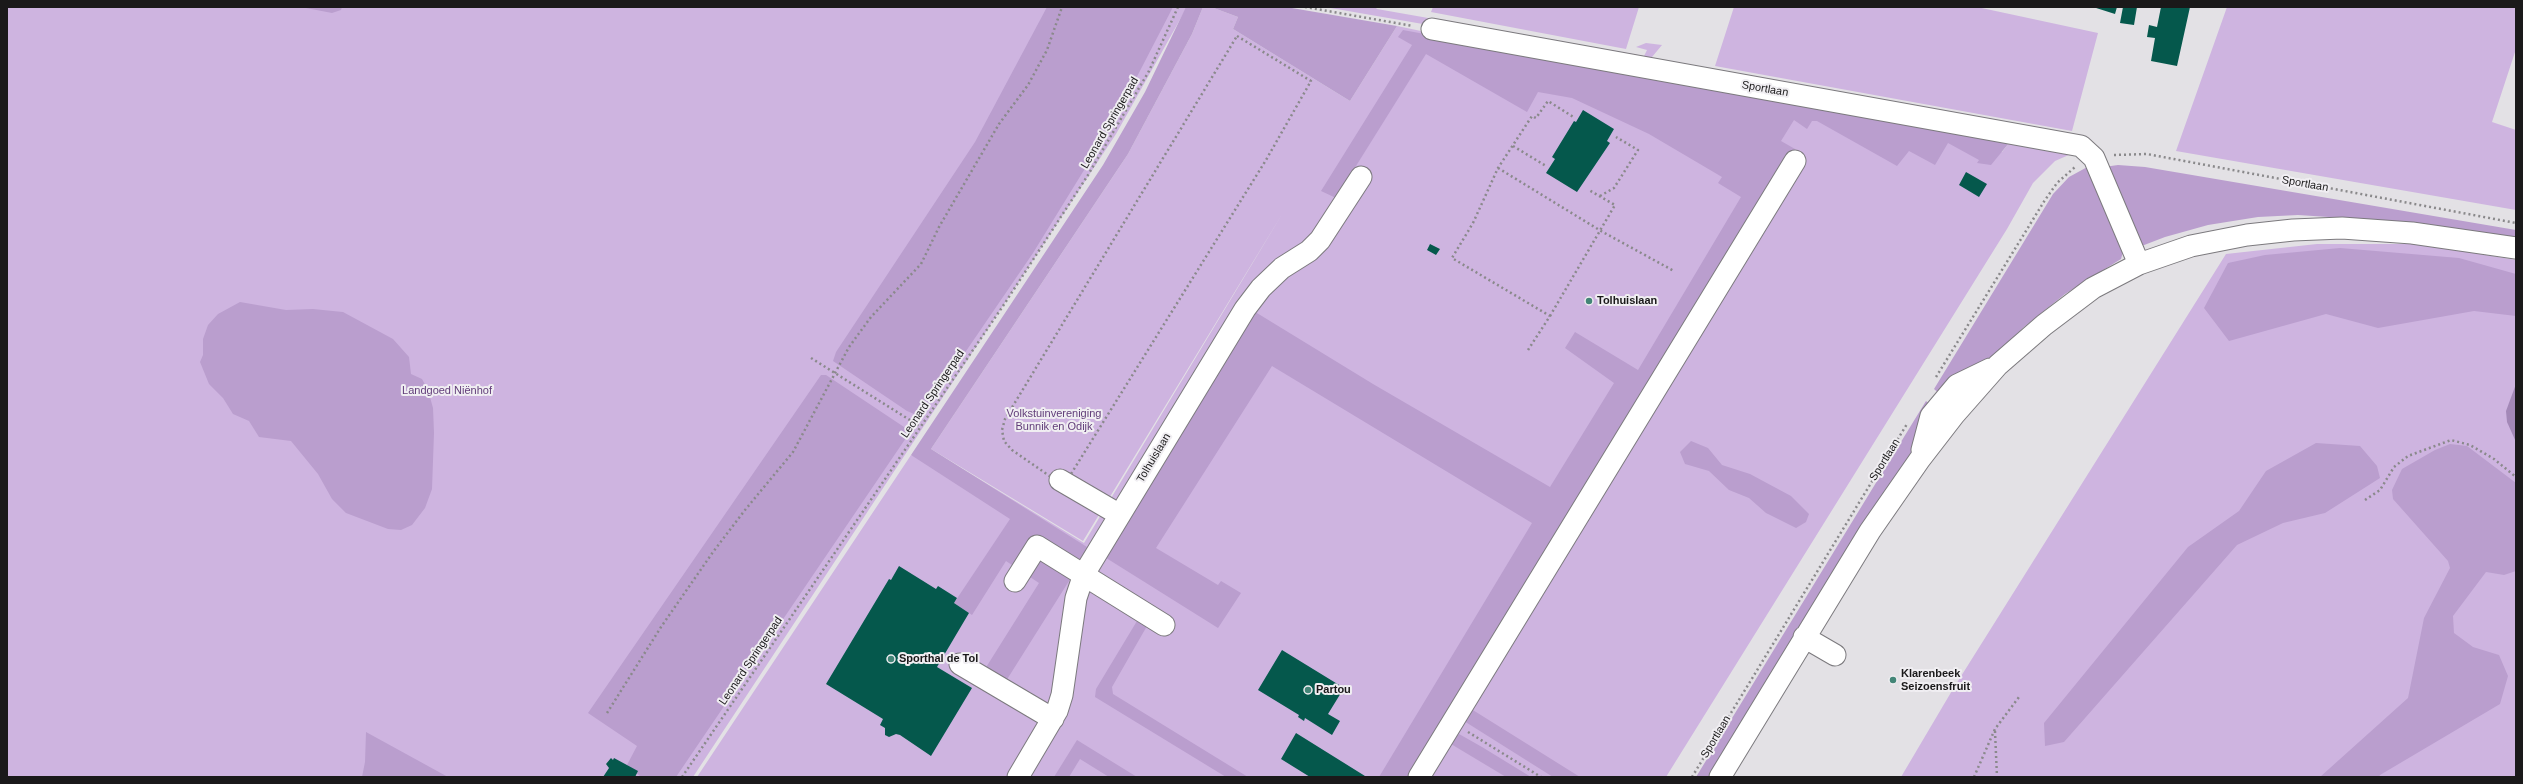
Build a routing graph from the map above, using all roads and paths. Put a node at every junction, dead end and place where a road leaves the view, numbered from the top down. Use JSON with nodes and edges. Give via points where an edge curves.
{"nodes":[{"id":1,"x":1062,"y":7,"type":"edge"},
{"id":2,"x":1178,"y":7,"type":"edge"},
{"id":3,"x":1305,"y":7,"type":"edge"},
{"id":4,"x":1432,"y":29,"type":"joint"},
{"id":5,"x":1575,"y":118,"type":"dead end"},
{"id":6,"x":1616,"y":138,"type":"dead end"},
{"id":7,"x":1513,"y":146,"type":"junction"},
{"id":8,"x":2094,"y":158,"type":"junction"},
{"id":9,"x":1795,"y":161,"type":"dead end"},
{"id":10,"x":1546,"y":166,"type":"dead end"},
{"id":11,"x":1498,"y":168,"type":"junction"},
{"id":12,"x":1361,"y":177,"type":"dead end"},
{"id":13,"x":1589,"y":190,"type":"dead end"},
{"id":14,"x":1600,"y":196,"type":"junction"},
{"id":15,"x":2516,"y":222,"type":"edge"},
{"id":16,"x":1602,"y":231,"type":"junction"},
{"id":17,"x":2516,"y":248,"type":"edge"},
{"id":18,"x":2139,"y":264,"type":"junction"},
{"id":19,"x":1674,"y":271,"type":"dead end"},
{"id":20,"x":1550,"y":316,"type":"junction"},
{"id":21,"x":1528,"y":350,"type":"dead end"},
{"id":22,"x":811,"y":358,"type":"dead end"},
{"id":23,"x":834,"y":374,"type":"junction"},
{"id":24,"x":1933,"y":382,"type":"dead end"},
{"id":25,"x":1908,"y":423,"type":"dead end"},
{"id":26,"x":921,"y":427,"type":"junction"},
{"id":27,"x":2516,"y":477,"type":"edge"},
{"id":28,"x":1060,"y":480,"type":"junction"},
{"id":29,"x":2365,"y":500,"type":"dead end"},
{"id":30,"x":1120,"y":515,"type":"junction"},
{"id":31,"x":1084,"y":574,"type":"junction"},
{"id":32,"x":1015,"y":581,"type":"dead end"},
{"id":33,"x":1164,"y":625,"type":"dead end"},
{"id":34,"x":1804,"y":637,"type":"junction"},
{"id":35,"x":1835,"y":656,"type":"dead end"},
{"id":36,"x":960,"y":664,"type":"dead end"},
{"id":37,"x":2019,"y":697,"type":"dead end"},
{"id":38,"x":607,"y":713,"type":"dead end"},
{"id":39,"x":1053,"y":719,"type":"junction"},
{"id":40,"x":1452,"y":722,"type":"junction"},
{"id":41,"x":1995,"y":729,"type":"junction"},
{"id":42,"x":682,"y":777,"type":"edge"},
{"id":43,"x":1018,"y":777,"type":"edge"},
{"id":44,"x":1419,"y":777,"type":"edge"},
{"id":45,"x":1541,"y":777,"type":"edge"},
{"id":46,"x":1692,"y":777,"type":"edge"},
{"id":47,"x":1720,"y":777,"type":"edge"},
{"id":48,"x":1974,"y":777,"type":"edge"},
{"id":49,"x":1997,"y":777,"type":"edge"}],
"edges":[{"from":1,"to":23,"type":"path","via":[[1047,50],[999,124],[939,227],[921,264],[871,317]]},
{"from":2,"to":26,"type":"path","name":"Leonard Springerpad","via":[[1148,71],[1088,176]]},
{"from":3,"to":4,"type":"path"},
{"from":4,"to":8,"type":"street","name":"Sportlaan","via":[[2075,144],[2086,149]]},
{"from":5,"to":7,"type":"path","via":[[1548,101],[1536,118],[1532,116]]},
{"from":6,"to":14,"type":"path","via":[[1638,150],[1614,188]]},
{"from":7,"to":10,"type":"path"},
{"from":7,"to":11,"type":"path"},
{"from":8,"to":15,"type":"path","name":"Sportlaan","via":[[2120,154],[2147,154]]},
{"from":8,"to":18,"type":"street","name":"Sportlaan"},
{"from":8,"to":24,"type":"path","name":"Sportlaan","via":[[2075,167],[2057,183]]},
{"from":9,"to":40,"type":"street"},
{"from":11,"to":16,"type":"path"},
{"from":11,"to":20,"type":"path","via":[[1473,223],[1452,258]]},
{"from":12,"to":30,"type":"street","name":"Tolhuislaan","via":[[1320,240],[1309,251],[1282,268],[1261,288],[1245,309]]},
{"from":13,"to":14,"type":"path"},
{"from":14,"to":16,"type":"path","via":[[1615,205]]},
{"from":16,"to":19,"type":"path"},
{"from":16,"to":20,"type":"path"},
{"from":17,"to":18,"type":"street","via":[[2412,233],[2342,228],[2293,230],[2247,235],[2191,246]]},
{"from":18,"to":34,"type":"street","via":[[2093,288],[2044,325],[1998,365],[1920,459],[1870,531]]},
{"from":20,"to":21,"type":"path"},
{"from":22,"to":23,"type":"path"},
{"from":23,"to":26,"type":"path"},
{"from":23,"to":38,"type":"path","via":[[794,452],[713,552],[661,627]]},
{"from":25,"to":46,"type":"path","name":"Sportlaan"},
{"from":26,"to":42,"type":"path","name":"Leonard Springerpad"},
{"from":27,"to":29,"type":"path","via":[[2494,459],[2470,445],[2451,440],[2408,456],[2394,467],[2380,490]]},
{"from":28,"to":28,"type":"path","via":[[1051,477],[1012,450],[1004,441],[1002,430],[1005,419],[1237,36],[1311,81],[1266,160],[1071,474]]},
{"from":28,"to":30,"type":"street"},
{"from":30,"to":31,"type":"street","name":"Tolhuislaan"},
{"from":31,"to":32,"type":"street","via":[[1037,546]]},
{"from":31,"to":33,"type":"street"},
{"from":31,"to":39,"type":"street","name":"Tolhuislaan","via":[[1076,598],[1062,695]]},
{"from":34,"to":35,"type":"street"},
{"from":34,"to":47,"type":"street"},
{"from":36,"to":39,"type":"street"},
{"from":37,"to":41,"type":"path"},
{"from":39,"to":43,"type":"street","name":"Tolhuislaan"},
{"from":40,"to":44,"type":"street"},
{"from":40,"to":45,"type":"path"},
{"from":41,"to":48,"type":"path"},
{"from":41,"to":49,"type":"path"}]}
